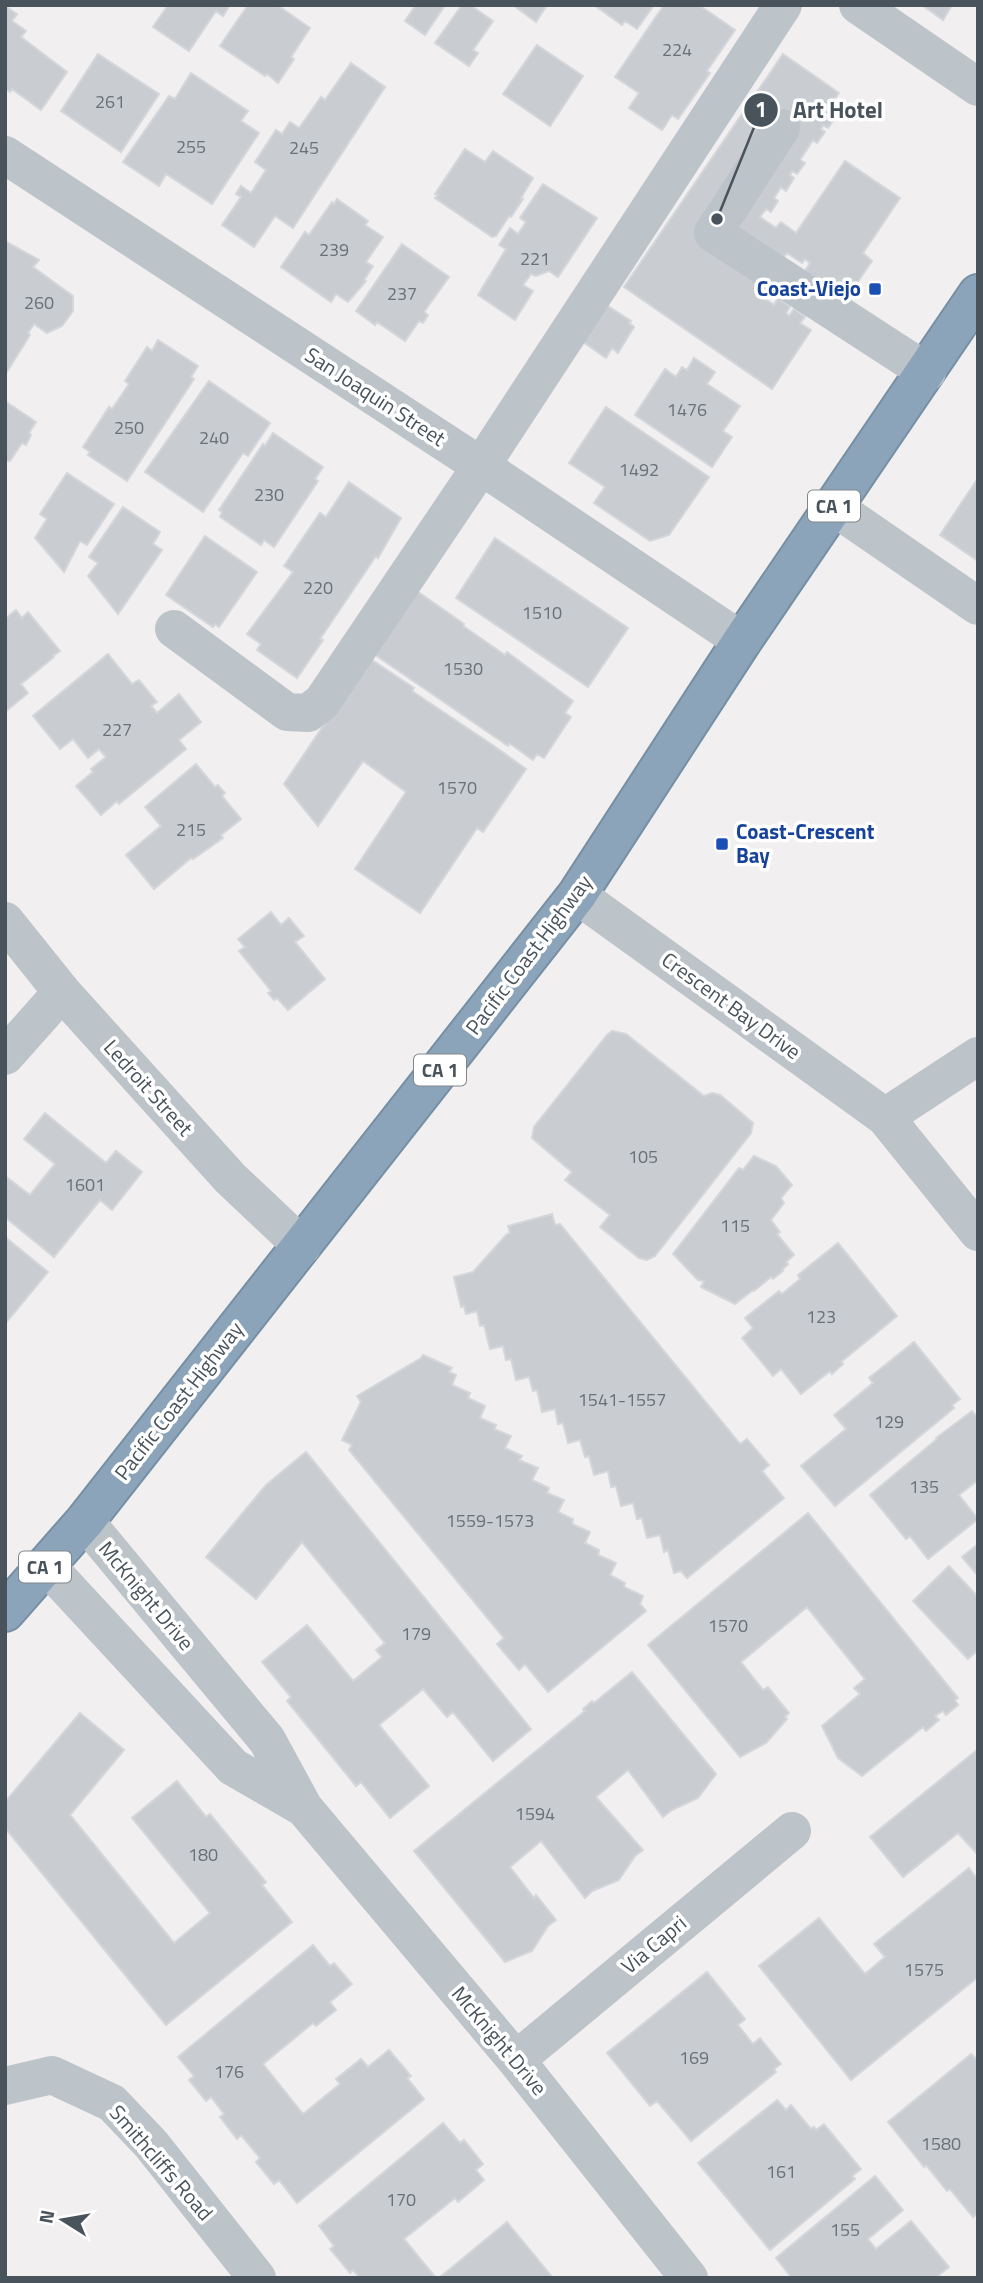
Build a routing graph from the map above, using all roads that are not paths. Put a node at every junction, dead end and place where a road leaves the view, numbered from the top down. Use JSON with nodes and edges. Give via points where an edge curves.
{"nodes":[{"id":1,"x":783,"y":5,"type":"edge"},
{"id":2,"x":858,"y":5,"type":"edge"},
{"id":3,"x":978,"y":87,"type":"edge"},
{"id":4,"x":782,"y":128,"type":"dead end"},
{"id":5,"x":5,"y":155,"type":"edge"},
{"id":6,"x":978,"y":294,"type":"edge"},
{"id":7,"x":927,"y":372,"type":"junction"},
{"id":8,"x":481,"y":467,"type":"junction"},
{"id":9,"x":834,"y":507,"type":"junction"},
{"id":10,"x":978,"y":606,"type":"edge"},
{"id":11,"x":174,"y":629,"type":"dead end"},
{"id":12,"x":742,"y":641,"type":"junction"},
{"id":13,"x":578,"y":895,"type":"junction"},
{"id":14,"x":5,"y":920,"type":"edge"},
{"id":15,"x":62,"y":992,"type":"junction"},
{"id":16,"x":5,"y":1056,"type":"edge"},
{"id":17,"x":978,"y":1056,"type":"edge"},
{"id":18,"x":885,"y":1116,"type":"junction"},
{"id":19,"x":978,"y":1232,"type":"edge"},
{"id":20,"x":302,"y":1246,"type":"junction"},
{"id":21,"x":85,"y":1521,"type":"junction"},
{"id":22,"x":46,"y":1565,"type":"junction"},
{"id":23,"x":5,"y":1612,"type":"edge"},
{"id":24,"x":304,"y":1808,"type":"junction"},
{"id":25,"x":792,"y":1831,"type":"dead end"},
{"id":26,"x":516,"y":2060,"type":"junction"},
{"id":27,"x":5,"y":2086,"type":"edge"},
{"id":28,"x":257,"y":2278,"type":"edge"},
{"id":29,"x":690,"y":2278,"type":"edge"}],
"edges":[{"from":1,"to":8,"type":"street"},
{"from":2,"to":3,"type":"street"},
{"from":4,"to":7,"type":"street","via":[[713,233]]},
{"from":5,"to":8,"type":"street","name":"San Joaquin Street"},
{"from":6,"to":7,"type":"highway","name":"Pacific Coast Highway","number":"CA 1"},
{"from":7,"to":9,"type":"highway","name":"Pacific Coast Highway","number":"CA 1"},
{"from":8,"to":11,"type":"street","via":[[322,702],[308,713],[287,712]]},
{"from":8,"to":12,"type":"street","name":"San Joaquin Street"},
{"from":9,"to":10,"type":"street"},
{"from":9,"to":12,"type":"highway","name":"Pacific Coast Highway","number":"CA 1"},
{"from":12,"to":13,"type":"highway","name":"Pacific Coast Highway","number":"CA 1"},
{"from":13,"to":18,"type":"street","name":"Crescent Bay Drive"},
{"from":13,"to":20,"type":"highway","name":"Pacific Coast Highway","number":"CA 1"},
{"from":14,"to":15,"type":"street","name":"Ledroit Street"},
{"from":15,"to":16,"type":"street"},
{"from":15,"to":20,"type":"street","name":"Ledroit Street","via":[[230,1178]]},
{"from":17,"to":18,"type":"street"},
{"from":18,"to":19,"type":"street","name":"Crescent Bay Drive"},
{"from":20,"to":21,"type":"highway","name":"Pacific Coast Highway","number":"CA 1"},
{"from":21,"to":22,"type":"highway","name":"Pacific Coast Highway","number":"CA 1"},
{"from":21,"to":24,"type":"street","name":"McKnight Drive","via":[[267,1740]]},
{"from":22,"to":23,"type":"highway","name":"Pacific Coast Highway","number":"CA 1"},
{"from":22,"to":24,"type":"street","name":"McKnight Drive","via":[[233,1767]]},
{"from":24,"to":26,"type":"street","name":"McKnight Drive"},
{"from":25,"to":26,"type":"street","name":"Via Capri"},
{"from":26,"to":29,"type":"street","name":"McKnight Drive"},
{"from":27,"to":28,"type":"street","name":"Smithcliffs Road","via":[[52,2075],[112,2103]]}]}
